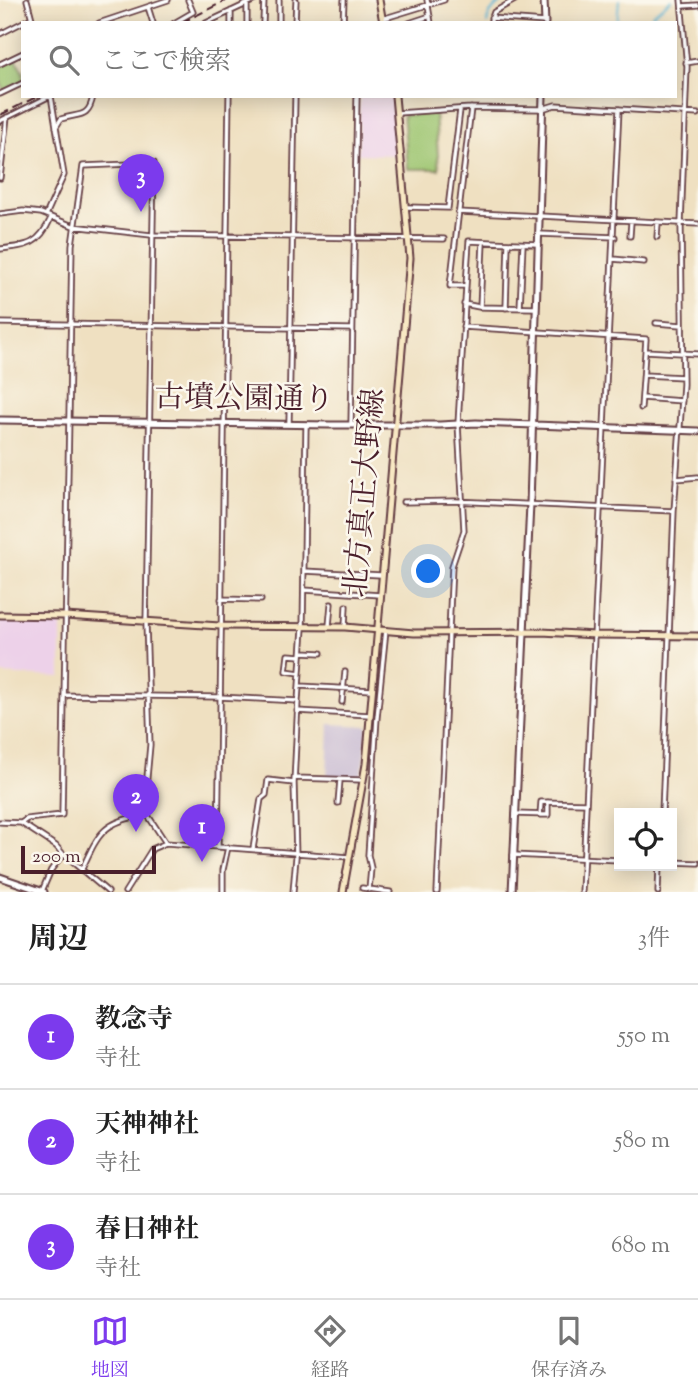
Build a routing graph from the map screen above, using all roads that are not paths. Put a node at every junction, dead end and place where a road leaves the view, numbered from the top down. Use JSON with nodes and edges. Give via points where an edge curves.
{"nodes":[{"id":1,"x":27,"y":0,"type":"edge"},
{"id":2,"x":168,"y":0,"type":"edge"},
{"id":3,"x":188,"y":0,"type":"edge"},
{"id":4,"x":255,"y":0,"type":"edge"},
{"id":5,"x":264,"y":0,"type":"edge"},
{"id":6,"x":279,"y":0,"type":"edge"},
{"id":7,"x":296,"y":0,"type":"edge"},
{"id":8,"x":344,"y":0,"type":"edge"},
{"id":9,"x":379,"y":0,"type":"edge"},
{"id":10,"x":444,"y":0,"type":"edge"},
{"id":11,"x":514,"y":0,"type":"edge"},
{"id":12,"x":544,"y":0,"type":"edge"},
{"id":13,"x":681,"y":0,"type":"edge"},
{"id":14,"x":154,"y":2,"type":"edge"},
{"id":15,"x":428,"y":2,"type":"edge"},
{"id":16,"x":247,"y":4,"type":"junction"},
{"id":17,"x":698,"y":5,"type":"edge"},
{"id":18,"x":682,"y":6,"type":"junction"},
{"id":19,"x":148,"y":7,"type":"junction"},
{"id":20,"x":231,"y":11,"type":"junction"},
{"id":21,"x":125,"y":14,"type":"junction"},
{"id":22,"x":430,"y":16,"type":"junction"},
{"id":23,"x":32,"y":20,"type":"edge"},
{"id":24,"x":110,"y":21,"type":"edge"},
{"id":25,"x":127,"y":21,"type":"edge"},
{"id":26,"x":152,"y":21,"type":"edge"},
{"id":27,"x":177,"y":21,"type":"edge"},
{"id":28,"x":210,"y":21,"type":"edge"},
{"id":29,"x":231,"y":21,"type":"edge"},
{"id":30,"x":247,"y":21,"type":"edge"},
{"id":31,"x":263,"y":21,"type":"edge"},
{"id":32,"x":279,"y":21,"type":"edge"},
{"id":33,"x":295,"y":21,"type":"edge"},
{"id":34,"x":343,"y":21,"type":"edge"},
{"id":35,"x":383,"y":21,"type":"edge"},
{"id":36,"x":415,"y":21,"type":"edge"},
{"id":37,"x":431,"y":21,"type":"edge"},
{"id":38,"x":490,"y":21,"type":"edge"},
{"id":39,"x":545,"y":21,"type":"edge"},
{"id":40,"x":21,"y":25,"type":"edge"},
{"id":41,"x":0,"y":34,"type":"edge"},
{"id":42,"x":21,"y":54,"type":"edge"},
{"id":43,"x":698,"y":61,"type":"edge"},
{"id":44,"x":686,"y":63,"type":"junction"},
{"id":45,"x":0,"y":64,"type":"edge"},
{"id":46,"x":21,"y":84,"type":"edge"},
{"id":47,"x":0,"y":93,"type":"edge"},
{"id":48,"x":46,"y":98,"type":"edge"},
{"id":49,"x":50,"y":98,"type":"edge"},
{"id":50,"x":92,"y":98,"type":"edge"},
{"id":51,"x":229,"y":98,"type":"edge"},
{"id":52,"x":295,"y":98,"type":"edge"},
{"id":53,"x":357,"y":98,"type":"edge"},
{"id":54,"x":395,"y":98,"type":"edge"},
{"id":55,"x":543,"y":98,"type":"edge"},
{"id":56,"x":471,"y":108,"type":"junction"},
{"id":57,"x":460,"y":109,"type":"junction"},
{"id":58,"x":542,"y":109,"type":"junction"},
{"id":59,"x":620,"y":109,"type":"junction"},
{"id":60,"x":397,"y":113,"type":"junction"},
{"id":61,"x":685,"y":114,"type":"junction"},
{"id":62,"x":698,"y":114,"type":"edge"},
{"id":63,"x":7,"y":117,"type":"junction"},
{"id":64,"x":0,"y":121,"type":"edge"},
{"id":65,"x":55,"y":129,"type":"junction"},
{"id":66,"x":0,"y":178,"type":"edge"},
{"id":67,"x":406,"y":207,"type":"junction"},
{"id":68,"x":458,"y":212,"type":"junction"},
{"id":69,"x":0,"y":214,"type":"edge"},
{"id":70,"x":49,"y":217,"type":"junction"},
{"id":71,"x":539,"y":217,"type":"junction"},
{"id":72,"x":616,"y":221,"type":"junction"},
{"id":73,"x":631,"y":222,"type":"junction"},
{"id":74,"x":658,"y":223,"type":"junction"},
{"id":75,"x":681,"y":224,"type":"junction"},
{"id":76,"x":698,"y":224,"type":"edge"},
{"id":77,"x":73,"y":226,"type":"junction"},
{"id":78,"x":538,"y":234,"type":"junction"},
{"id":79,"x":152,"y":235,"type":"junction"},
{"id":80,"x":226,"y":236,"type":"junction"},
{"id":81,"x":630,"y":236,"type":"dead end"},
{"id":82,"x":292,"y":237,"type":"junction"},
{"id":83,"x":355,"y":237,"type":"junction"},
{"id":84,"x":615,"y":237,"type":"junction"},
{"id":85,"x":657,"y":237,"type":"dead end"},
{"id":86,"x":409,"y":238,"type":"junction"},
{"id":87,"x":444,"y":239,"type":"dead end"},
{"id":88,"x":483,"y":242,"type":"junction"},
{"id":89,"x":508,"y":243,"type":"junction"},
{"id":90,"x":523,"y":244,"type":"junction"},
{"id":91,"x":537,"y":244,"type":"junction"},
{"id":92,"x":0,"y":249,"type":"edge"},
{"id":93,"x":613,"y":259,"type":"junction"},
{"id":94,"x":645,"y":262,"type":"dead end"},
{"id":95,"x":466,"y":286,"type":"junction"},
{"id":96,"x":464,"y":304,"type":"junction"},
{"id":97,"x":480,"y":307,"type":"junction"},
{"id":98,"x":506,"y":308,"type":"junction"},
{"id":99,"x":520,"y":308,"type":"junction"},
{"id":100,"x":537,"y":308,"type":"junction"},
{"id":101,"x":0,"y":323,"type":"edge"},
{"id":102,"x":656,"y":323,"type":"dead end"},
{"id":103,"x":72,"y":324,"type":"junction"},
{"id":104,"x":682,"y":325,"type":"junction"},
{"id":105,"x":152,"y":327,"type":"junction"},
{"id":106,"x":225,"y":327,"type":"junction"},
{"id":107,"x":463,"y":327,"type":"junction"},
{"id":108,"x":290,"y":328,"type":"junction"},
{"id":109,"x":352,"y":329,"type":"junction"},
{"id":110,"x":537,"y":331,"type":"junction"},
{"id":111,"x":610,"y":336,"type":"junction"},
{"id":112,"x":646,"y":351,"type":"junction"},
{"id":113,"x":683,"y":353,"type":"junction"},
{"id":114,"x":698,"y":354,"type":"edge"},
{"id":115,"x":644,"y":375,"type":"junction"},
{"id":116,"x":683,"y":377,"type":"junction"},
{"id":117,"x":642,"y":398,"type":"junction"},
{"id":118,"x":682,"y":401,"type":"junction"},
{"id":119,"x":641,"y":408,"type":"dead end"},
{"id":120,"x":0,"y":419,"type":"edge"},
{"id":121,"x":69,"y":420,"type":"junction"},
{"id":122,"x":149,"y":422,"type":"junction"},
{"id":123,"x":223,"y":424,"type":"junction"},
{"id":124,"x":289,"y":424,"type":"junction"},
{"id":125,"x":351,"y":424,"type":"junction"},
{"id":126,"x":394,"y":424,"type":"junction"},
{"id":127,"x":458,"y":424,"type":"junction"},
{"id":128,"x":306,"y":425,"type":"junction"},
{"id":129,"x":532,"y":425,"type":"junction"},
{"id":130,"x":605,"y":429,"type":"junction"},
{"id":131,"x":698,"y":431,"type":"edge"},
{"id":132,"x":680,"y":432,"type":"junction"},
{"id":133,"x":698,"y":477,"type":"edge"},
{"id":134,"x":676,"y":479,"type":"junction"},
{"id":135,"x":402,"y":502,"type":"dead end"},
{"id":136,"x":463,"y":502,"type":"junction"},
{"id":137,"x":530,"y":504,"type":"junction"},
{"id":138,"x":602,"y":508,"type":"junction"},
{"id":139,"x":674,"y":511,"type":"junction"},
{"id":140,"x":304,"y":571,"type":"junction"},
{"id":141,"x":382,"y":575,"type":"junction"},
{"id":142,"x":304,"y":590,"type":"junction"},
{"id":143,"x":380,"y":594,"type":"junction"},
{"id":144,"x":221,"y":599,"type":"junction"},
{"id":145,"x":261,"y":600,"type":"dead end"},
{"id":146,"x":331,"y":604,"type":"dead end"},
{"id":147,"x":346,"y":606,"type":"dead end"},
{"id":148,"x":0,"y":615,"type":"edge"},
{"id":149,"x":65,"y":616,"type":"junction"},
{"id":150,"x":146,"y":623,"type":"junction"},
{"id":151,"x":220,"y":626,"type":"junction"},
{"id":152,"x":329,"y":627,"type":"junction"},
{"id":153,"x":345,"y":627,"type":"junction"},
{"id":154,"x":303,"y":628,"type":"junction"},
{"id":155,"x":377,"y":629,"type":"junction"},
{"id":156,"x":387,"y":630,"type":"junction"},
{"id":157,"x":523,"y":632,"type":"junction"},
{"id":158,"x":448,"y":634,"type":"junction"},
{"id":159,"x":595,"y":635,"type":"junction"},
{"id":160,"x":667,"y":635,"type":"junction"},
{"id":161,"x":698,"y":636,"type":"edge"},
{"id":162,"x":321,"y":653,"type":"dead end"},
{"id":163,"x":302,"y":654,"type":"junction"},
{"id":164,"x":345,"y":672,"type":"dead end"},
{"id":165,"x":300,"y":673,"type":"junction"},
{"id":166,"x":300,"y":686,"type":"junction"},
{"id":167,"x":344,"y":687,"type":"junction"},
{"id":168,"x":372,"y":690,"type":"junction"},
{"id":169,"x":64,"y":695,"type":"junction"},
{"id":170,"x":147,"y":696,"type":"junction"},
{"id":171,"x":219,"y":697,"type":"junction"},
{"id":172,"x":298,"y":701,"type":"junction"},
{"id":173,"x":342,"y":702,"type":"dead end"},
{"id":174,"x":297,"y":711,"type":"junction"},
{"id":175,"x":370,"y":715,"type":"junction"},
{"id":176,"x":294,"y":780,"type":"junction"},
{"id":177,"x":340,"y":780,"type":"junction"},
{"id":178,"x":363,"y":780,"type":"junction"},
{"id":179,"x":338,"y":803,"type":"dead end"},
{"id":180,"x":586,"y":803,"type":"junction"},
{"id":181,"x":662,"y":808,"type":"edge"},
{"id":182,"x":147,"y":814,"type":"junction"},
{"id":183,"x":515,"y":814,"type":"junction"},
{"id":184,"x":0,"y":822,"type":"edge"},
{"id":185,"x":21,"y":823,"type":"junction"},
{"id":186,"x":166,"y":843,"type":"junction"},
{"id":187,"x":218,"y":847,"type":"junction"},
{"id":188,"x":228,"y":847,"type":"junction"},
{"id":189,"x":253,"y":849,"type":"junction"},
{"id":190,"x":295,"y":852,"type":"junction"},
{"id":191,"x":63,"y":854,"type":"junction"},
{"id":192,"x":513,"y":855,"type":"junction"},
{"id":193,"x":349,"y":857,"type":"junction"},
{"id":194,"x":584,"y":858,"type":"junction"},
{"id":195,"x":614,"y":860,"type":"edge"},
{"id":196,"x":677,"y":862,"type":"edge"},
{"id":197,"x":698,"y":863,"type":"edge"},
{"id":198,"x":82,"y":870,"type":"junction"},
{"id":199,"x":659,"y":871,"type":"edge"},
{"id":200,"x":0,"y":877,"type":"edge"},
{"id":201,"x":362,"y":888,"type":"dead end"},
{"id":202,"x":369,"y":890,"type":"junction"},
{"id":203,"x":43,"y":891,"type":"edge"},
{"id":204,"x":108,"y":892,"type":"edge"},
{"id":205,"x":125,"y":892,"type":"edge"},
{"id":206,"x":223,"y":892,"type":"edge"},
{"id":207,"x":293,"y":892,"type":"edge"},
{"id":208,"x":343,"y":892,"type":"edge"},
{"id":209,"x":390,"y":892,"type":"edge"},
{"id":210,"x":437,"y":892,"type":"edge"},
{"id":211,"x":512,"y":892,"type":"edge"},
{"id":212,"x":582,"y":892,"type":"edge"},
{"id":213,"x":658,"y":892,"type":"edge"}],
"edges":[{"from":1,"to":23,"type":"street"},
{"from":2,"to":14,"type":"street"},
{"from":3,"to":27,"type":"street","via":[[193,12]]},
{"from":4,"to":16,"type":"street"},
{"from":5,"to":31,"type":"street"},
{"from":6,"to":32,"type":"street"},
{"from":7,"to":33,"type":"street"},
{"from":8,"to":34,"type":"street"},
{"from":9,"to":35,"type":"main road"},
{"from":10,"to":15,"type":"street"},
{"from":11,"to":38,"type":"street","via":[[494,12]]},
{"from":12,"to":39,"type":"street"},
{"from":13,"to":18,"type":"street"},
{"from":14,"to":19,"type":"street"},
{"from":15,"to":22,"type":"street"},
{"from":15,"to":35,"type":"street"},
{"from":16,"to":20,"type":"street"},
{"from":16,"to":30,"type":"street"},
{"from":17,"to":18,"type":"street"},
{"from":18,"to":44,"type":"street"},
{"from":19,"to":21,"type":"street"},
{"from":19,"to":26,"type":"street"},
{"from":20,"to":28,"type":"street"},
{"from":20,"to":29,"type":"street"},
{"from":21,"to":24,"type":"street"},
{"from":21,"to":25,"type":"street"},
{"from":22,"to":36,"type":"street"},
{"from":22,"to":37,"type":"street"},
{"from":40,"to":41,"type":"street"},
{"from":42,"to":45,"type":"street"},
{"from":43,"to":44,"type":"street"},
{"from":44,"to":61,"type":"street"},
{"from":46,"to":47,"type":"street"},
{"from":48,"to":63,"type":"street"},
{"from":49,"to":65,"type":"street"},
{"from":50,"to":65,"type":"street","via":[[85,114],[61,119]]},
{"from":51,"to":80,"type":"street"},
{"from":52,"to":82,"type":"street"},
{"from":53,"to":83,"type":"street"},
{"from":54,"to":60,"type":"main road","name":"北方真正大野線"},
{"from":55,"to":58,"type":"street"},
{"from":56,"to":57,"type":"street"},
{"from":56,"to":58,"type":"street"},
{"from":56,"to":68,"type":"street"},
{"from":57,"to":60,"type":"street"},
{"from":57,"to":67,"type":"street","via":[[448,208]]},
{"from":58,"to":59,"type":"street","via":[[555,105]]},
{"from":58,"to":71,"type":"street"},
{"from":59,"to":61,"type":"street"},
{"from":59,"to":72,"type":"street"},
{"from":60,"to":67,"type":"main road","name":"北方真正大野線"},
{"from":61,"to":62,"type":"street"},
{"from":61,"to":75,"type":"street"},
{"from":63,"to":64,"type":"street"},
{"from":63,"to":66,"type":"street"},
{"from":65,"to":70,"type":"street","via":[[64,175]]},
{"from":67,"to":86,"type":"main road","name":"北方真正大野線"},
{"from":68,"to":71,"type":"street"},
{"from":68,"to":95,"type":"street","via":[[450,286]]},
{"from":69,"to":70,"type":"street","via":[[23,211]]},
{"from":70,"to":77,"type":"street"},
{"from":70,"to":92,"type":"street","via":[[39,239]]},
{"from":71,"to":72,"type":"street"},
{"from":71,"to":78,"type":"street"},
{"from":72,"to":73,"type":"street"},
{"from":72,"to":84,"type":"street"},
{"from":73,"to":74,"type":"street"},
{"from":73,"to":81,"type":"street"},
{"from":74,"to":75,"type":"street"},
{"from":74,"to":85,"type":"street"},
{"from":75,"to":76,"type":"street"},
{"from":75,"to":104,"type":"street"},
{"from":77,"to":79,"type":"street"},
{"from":77,"to":79,"type":"street","via":[[83,166],[154,163]]},
{"from":77,"to":103,"type":"street"},
{"from":78,"to":84,"type":"street"},
{"from":78,"to":91,"type":"street"},
{"from":79,"to":80,"type":"street"},
{"from":79,"to":105,"type":"street"},
{"from":80,"to":82,"type":"street"},
{"from":80,"to":106,"type":"street"},
{"from":82,"to":83,"type":"street"},
{"from":82,"to":108,"type":"street"},
{"from":83,"to":86,"type":"street"},
{"from":83,"to":109,"type":"street"},
{"from":84,"to":93,"type":"street"},
{"from":86,"to":87,"type":"street"},
{"from":86,"to":126,"type":"main road","name":"北方真正大野線"},
{"from":88,"to":89,"type":"street"},
{"from":88,"to":95,"type":"street","via":[[469,242]]},
{"from":88,"to":97,"type":"street"},
{"from":89,"to":90,"type":"street"},
{"from":89,"to":98,"type":"street"},
{"from":90,"to":91,"type":"street"},
{"from":90,"to":99,"type":"street"},
{"from":91,"to":100,"type":"street"},
{"from":93,"to":94,"type":"street"},
{"from":93,"to":111,"type":"street"},
{"from":95,"to":96,"type":"street"},
{"from":96,"to":97,"type":"street"},
{"from":96,"to":107,"type":"street"},
{"from":97,"to":98,"type":"street"},
{"from":98,"to":99,"type":"street"},
{"from":99,"to":100,"type":"street"},
{"from":100,"to":110,"type":"street"},
{"from":101,"to":103,"type":"street"},
{"from":102,"to":104,"type":"street"},
{"from":103,"to":105,"type":"street"},
{"from":103,"to":121,"type":"street"},
{"from":104,"to":113,"type":"street"},
{"from":105,"to":106,"type":"street"},
{"from":105,"to":122,"type":"street"},
{"from":106,"to":108,"type":"street"},
{"from":106,"to":123,"type":"street"},
{"from":107,"to":110,"type":"street"},
{"from":107,"to":127,"type":"street"},
{"from":108,"to":109,"type":"street"},
{"from":108,"to":124,"type":"street"},
{"from":109,"to":125,"type":"street"},
{"from":110,"to":111,"type":"street"},
{"from":110,"to":129,"type":"street"},
{"from":111,"to":112,"type":"street","via":[[646,339]]},
{"from":111,"to":130,"type":"street"},
{"from":112,"to":113,"type":"street"},
{"from":112,"to":115,"type":"street"},
{"from":113,"to":114,"type":"street"},
{"from":113,"to":116,"type":"street"},
{"from":115,"to":116,"type":"street"},
{"from":115,"to":117,"type":"street"},
{"from":116,"to":118,"type":"street"},
{"from":117,"to":118,"type":"street"},
{"from":117,"to":119,"type":"street"},
{"from":118,"to":132,"type":"street"},
{"from":120,"to":121,"type":"street","name":"古墳公園通り"},
{"from":121,"to":122,"type":"street","name":"古墳公園通り"},
{"from":121,"to":149,"type":"street"},
{"from":122,"to":123,"type":"street","name":"古墳公園通り"},
{"from":122,"to":150,"type":"street"},
{"from":123,"to":124,"type":"street","name":"古墳公園通り"},
{"from":123,"to":144,"type":"street"},
{"from":124,"to":128,"type":"street","name":"古墳公園通り"},
{"from":125,"to":126,"type":"street","name":"古墳公園通り"},
{"from":125,"to":128,"type":"street","name":"古墳公園通り"},
{"from":126,"to":127,"type":"street","name":"古墳公園通り"},
{"from":126,"to":141,"type":"main road","name":"北方真正大野線"},
{"from":127,"to":129,"type":"street","name":"古墳公園通り"},
{"from":127,"to":136,"type":"street"},
{"from":128,"to":140,"type":"street"},
{"from":129,"to":130,"type":"street","name":"古墳公園通り"},
{"from":129,"to":137,"type":"street"},
{"from":130,"to":132,"type":"street","name":"古墳公園通り"},
{"from":130,"to":138,"type":"street"},
{"from":131,"to":132,"type":"street","name":"古墳公園通り"},
{"from":132,"to":134,"type":"street"},
{"from":133,"to":134,"type":"street"},
{"from":134,"to":139,"type":"street"},
{"from":135,"to":136,"type":"street"},
{"from":136,"to":137,"type":"street"},
{"from":136,"to":158,"type":"street","via":[[464,530],[452,566]]},
{"from":137,"to":138,"type":"street"},
{"from":137,"to":157,"type":"street"},
{"from":138,"to":139,"type":"street"},
{"from":138,"to":159,"type":"street"},
{"from":139,"to":160,"type":"street"},
{"from":140,"to":141,"type":"street"},
{"from":140,"to":142,"type":"street"},
{"from":141,"to":143,"type":"main road","name":"北方真正大野線"},
{"from":142,"to":143,"type":"street"},
{"from":142,"to":154,"type":"street"},
{"from":143,"to":155,"type":"main road","name":"北方真正大野線"},
{"from":144,"to":145,"type":"street"},
{"from":144,"to":151,"type":"street"},
{"from":146,"to":152,"type":"street"},
{"from":147,"to":153,"type":"street"},
{"from":148,"to":149,"type":"main road"},
{"from":149,"to":150,"type":"main road"},
{"from":149,"to":169,"type":"street"},
{"from":150,"to":151,"type":"main road"},
{"from":150,"to":170,"type":"street"},
{"from":151,"to":154,"type":"main road"},
{"from":151,"to":171,"type":"street"},
{"from":152,"to":153,"type":"main road"},
{"from":152,"to":154,"type":"main road"},
{"from":153,"to":155,"type":"main road"},
{"from":154,"to":163,"type":"street"},
{"from":155,"to":156,"type":"main road"},
{"from":155,"to":168,"type":"main road","name":"北方真正大野線"},
{"from":156,"to":158,"type":"main road"},
{"from":156,"to":202,"type":"street","via":[[373,773]]},
{"from":157,"to":158,"type":"main road"},
{"from":157,"to":159,"type":"main road"},
{"from":157,"to":183,"type":"street"},
{"from":158,"to":210,"type":"street"},
{"from":159,"to":160,"type":"main road"},
{"from":159,"to":180,"type":"street"},
{"from":160,"to":161,"type":"main road"},
{"from":160,"to":181,"type":"street"},
{"from":162,"to":163,"type":"street"},
{"from":163,"to":165,"type":"street"},
{"from":163,"to":165,"type":"street","via":[[288,655],[286,671]]},
{"from":164,"to":167,"type":"street"},
{"from":165,"to":166,"type":"street"},
{"from":166,"to":167,"type":"street"},
{"from":166,"to":172,"type":"street"},
{"from":167,"to":168,"type":"street"},
{"from":167,"to":173,"type":"street"},
{"from":168,"to":175,"type":"main road","name":"北方真正大野線"},
{"from":169,"to":170,"type":"street"},
{"from":169,"to":185,"type":"street","via":[[62,815]]},
{"from":170,"to":171,"type":"street"},
{"from":170,"to":182,"type":"street"},
{"from":171,"to":172,"type":"street"},
{"from":171,"to":187,"type":"street"},
{"from":172,"to":174,"type":"street"},
{"from":174,"to":175,"type":"street"},
{"from":174,"to":176,"type":"street"},
{"from":175,"to":178,"type":"main road","name":"北方真正大野線"},
{"from":176,"to":177,"type":"street"},
{"from":176,"to":189,"type":"street","via":[[268,780]]},
{"from":176,"to":190,"type":"street"},
{"from":177,"to":178,"type":"street"},
{"from":177,"to":179,"type":"street"},
{"from":178,"to":193,"type":"main road","name":"北方真正大野線"},
{"from":180,"to":183,"type":"street","via":[[548,802],[548,815]]},
{"from":180,"to":194,"type":"street"},
{"from":182,"to":186,"type":"street"},
{"from":182,"to":198,"type":"street","via":[[101,832]]},
{"from":183,"to":192,"type":"street"},
{"from":184,"to":185,"type":"street"},
{"from":185,"to":191,"type":"street"},
{"from":186,"to":187,"type":"street"},
{"from":186,"to":205,"type":"street","via":[[152,849]]},
{"from":187,"to":188,"type":"street"},
{"from":188,"to":189,"type":"street"},
{"from":188,"to":206,"type":"street"},
{"from":189,"to":190,"type":"street"},
{"from":190,"to":193,"type":"street"},
{"from":190,"to":207,"type":"street"},
{"from":191,"to":198,"type":"street"},
{"from":191,"to":203,"type":"street"},
{"from":192,"to":194,"type":"street"},
{"from":192,"to":211,"type":"street"},
{"from":193,"to":208,"type":"main road","name":"北方真正大野線"},
{"from":194,"to":195,"type":"street"},
{"from":194,"to":212,"type":"street"},
{"from":196,"to":197,"type":"street"},
{"from":198,"to":204,"type":"street"},
{"from":199,"to":213,"type":"street"},
{"from":200,"to":203,"type":"street"},
{"from":201,"to":202,"type":"street"},
{"from":202,"to":209,"type":"street"}]}
